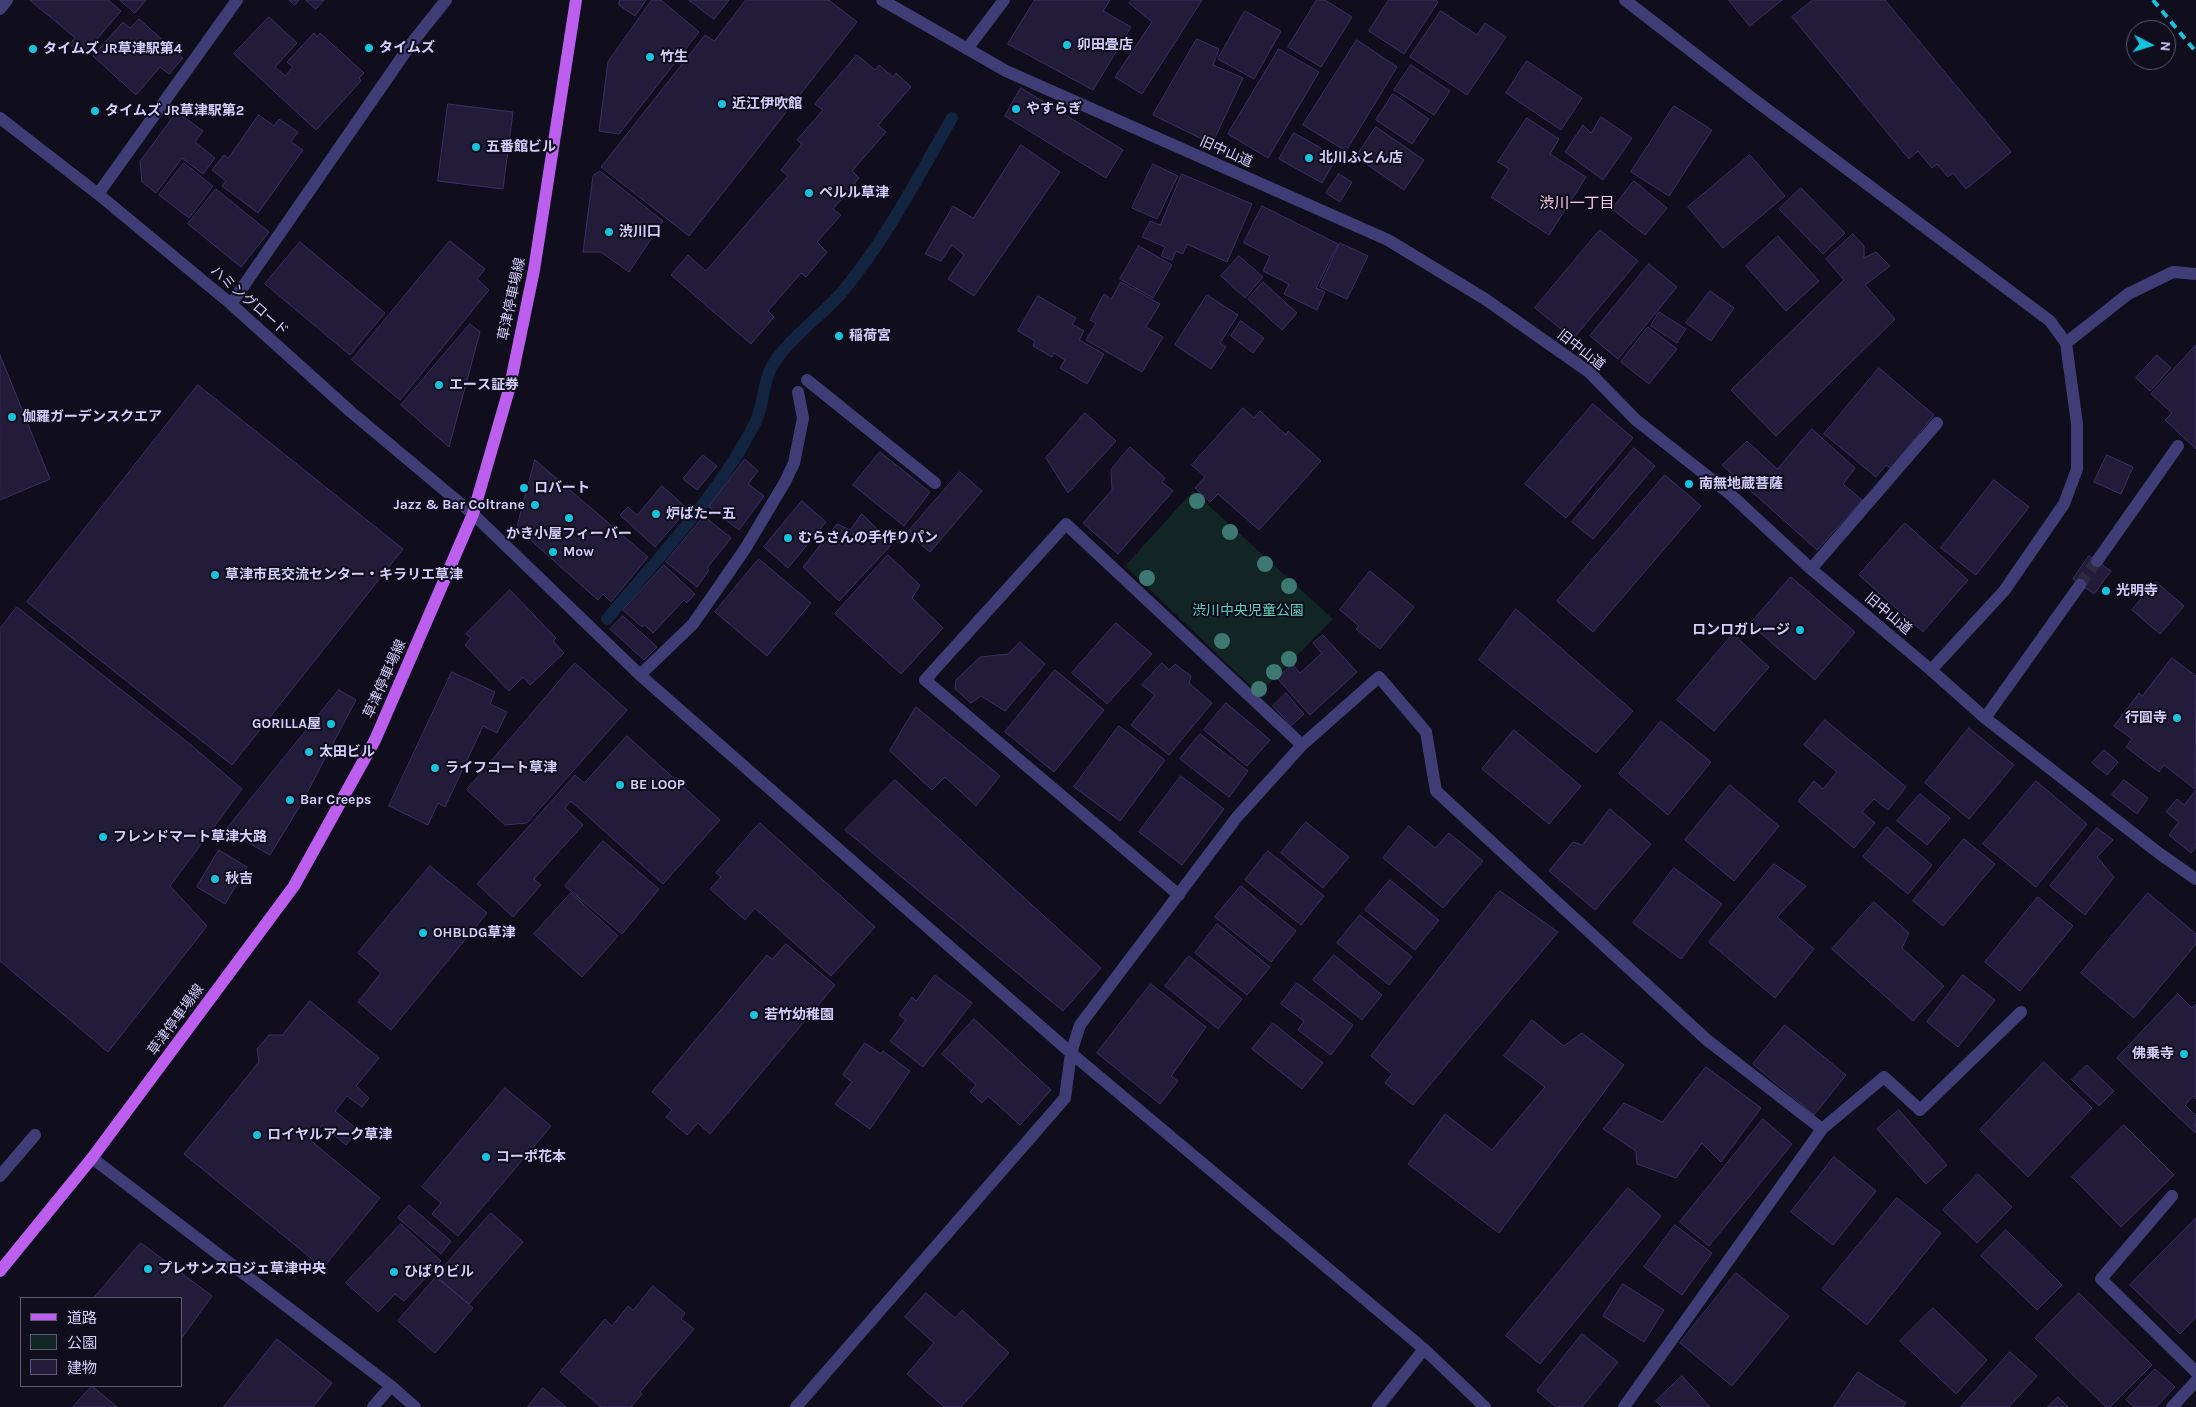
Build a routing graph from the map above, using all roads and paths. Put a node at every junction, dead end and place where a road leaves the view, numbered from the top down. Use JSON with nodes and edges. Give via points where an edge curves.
{"nodes":[{"id":1,"x":7,"y":0,"type":"edge"},
{"id":2,"x":237,"y":0,"type":"edge"},
{"id":3,"x":446,"y":0,"type":"edge"},
{"id":4,"x":576,"y":0,"type":"edge"},
{"id":5,"x":882,"y":0,"type":"edge"},
{"id":6,"x":1004,"y":0,"type":"edge"},
{"id":7,"x":1625,"y":0,"type":"edge"},
{"id":8,"x":0,"y":9,"type":"edge"},
{"id":9,"x":967,"y":49,"type":"junction"},
{"id":10,"x":0,"y":118,"type":"edge"},
{"id":11,"x":98,"y":194,"type":"junction"},
{"id":12,"x":2196,"y":274,"type":"edge"},
{"id":13,"x":231,"y":304,"type":"junction"},
{"id":14,"x":2066,"y":343,"type":"junction"},
{"id":15,"x":807,"y":380,"type":"dead end"},
{"id":16,"x":798,"y":392,"type":"dead end"},
{"id":17,"x":1937,"y":423,"type":"dead end"},
{"id":18,"x":2178,"y":446,"type":"dead end"},
{"id":19,"x":935,"y":483,"type":"dead end"},
{"id":20,"x":473,"y":514,"type":"junction"},
{"id":21,"x":2097,"y":561,"type":"tunnel mouth"},
{"id":22,"x":1811,"y":569,"type":"junction"},
{"id":23,"x":2080,"y":584,"type":"tunnel mouth"},
{"id":24,"x":1931,"y":670,"type":"junction"},
{"id":25,"x":640,"y":675,"type":"junction"},
{"id":26,"x":1985,"y":718,"type":"junction"},
{"id":27,"x":1302,"y":745,"type":"junction"},
{"id":28,"x":2196,"y":879,"type":"edge"},
{"id":29,"x":1179,"y":895,"type":"junction"},
{"id":30,"x":2021,"y":1012,"type":"dead end"},
{"id":31,"x":1071,"y":1053,"type":"junction"},
{"id":32,"x":1822,"y":1129,"type":"junction"},
{"id":33,"x":34,"y":1135,"type":"dead end"},
{"id":34,"x":92,"y":1158,"type":"junction"},
{"id":35,"x":0,"y":1176,"type":"edge"},
{"id":36,"x":2172,"y":1196,"type":"dead end"},
{"id":37,"x":0,"y":1271,"type":"edge"},
{"id":38,"x":1424,"y":1350,"type":"junction"},
{"id":39,"x":2196,"y":1372,"type":"edge"},
{"id":40,"x":2196,"y":1381,"type":"edge"},
{"id":41,"x":391,"y":1386,"type":"junction"},
{"id":42,"x":372,"y":1407,"type":"edge"},
{"id":43,"x":415,"y":1407,"type":"edge"},
{"id":44,"x":796,"y":1407,"type":"edge"},
{"id":45,"x":1378,"y":1407,"type":"edge"},
{"id":46,"x":1485,"y":1407,"type":"edge"},
{"id":47,"x":1625,"y":1407,"type":"edge"},
{"id":48,"x":2172,"y":1407,"type":"edge"}],
"edges":[{"from":1,"to":8,"type":"street"},
{"from":2,"to":11,"type":"street"},
{"from":3,"to":13,"type":"street","via":[[411,44]]},
{"from":4,"to":20,"type":"main road","name":"草津停車場線","via":[[534,270],[510,386]]},
{"from":5,"to":9,"type":"street","name":"旧中山道"},
{"from":6,"to":9,"type":"street"},
{"from":7,"to":14,"type":"street","via":[[2050,321]]},
{"from":9,"to":22,"type":"street","name":"旧中山道","via":[[1006,71],[1388,240],[1486,299],[1589,372],[1636,420],[1730,494]]},
{"from":10,"to":11,"type":"street","name":"ハミングロード"},
{"from":11,"to":13,"type":"street","name":"ハミングロード"},
{"from":12,"to":14,"type":"street","via":[[2173,272],[2128,294]]},
{"from":13,"to":20,"type":"street","name":"ハミングロード","via":[[350,412]]},
{"from":14,"to":24,"type":"street","via":[[2077,424],[2077,469],[2064,504],[2004,590]]},
{"from":15,"to":19,"type":"street"},
{"from":16,"to":25,"type":"street","via":[[803,418],[794,463],[785,482],[745,549],[693,624]]},
{"from":17,"to":22,"type":"street"},
{"from":18,"to":21,"type":"street"},
{"from":20,"to":25,"type":"street","name":"ハミングロード"},
{"from":20,"to":34,"type":"main road","name":"草津停車場線","via":[[374,740],[294,886]]},
{"from":22,"to":24,"type":"street","name":"旧中山道"},
{"from":23,"to":26,"type":"street"},
{"from":24,"to":26,"type":"street","name":"旧中山道"},
{"from":25,"to":31,"type":"street","name":"ハミングロード"},
{"from":26,"to":28,"type":"street","name":"旧中山道"},
{"from":27,"to":29,"type":"street","via":[[1237,818]]},
{"from":27,"to":29,"type":"street","via":[[1066,524],[925,680]]},
{"from":27,"to":32,"type":"street","via":[[1379,677],[1426,732],[1436,791],[1707,1040]]},
{"from":29,"to":31,"type":"street","via":[[1080,1025]]},
{"from":30,"to":32,"type":"street","via":[[1920,1110],[1884,1077]]},
{"from":31,"to":38,"type":"street","name":"ハミングロード"},
{"from":31,"to":44,"type":"street","via":[[1065,1098]]},
{"from":32,"to":47,"type":"street"},
{"from":33,"to":35,"type":"street"},
{"from":34,"to":37,"type":"main road","name":"草津停車場線"},
{"from":34,"to":41,"type":"street"},
{"from":36,"to":39,"type":"street","via":[[2101,1279]]},
{"from":38,"to":45,"type":"street"},
{"from":38,"to":46,"type":"street","name":"ハミングロード"},
{"from":40,"to":48,"type":"street"},
{"from":41,"to":42,"type":"street"},
{"from":41,"to":43,"type":"street"}]}
